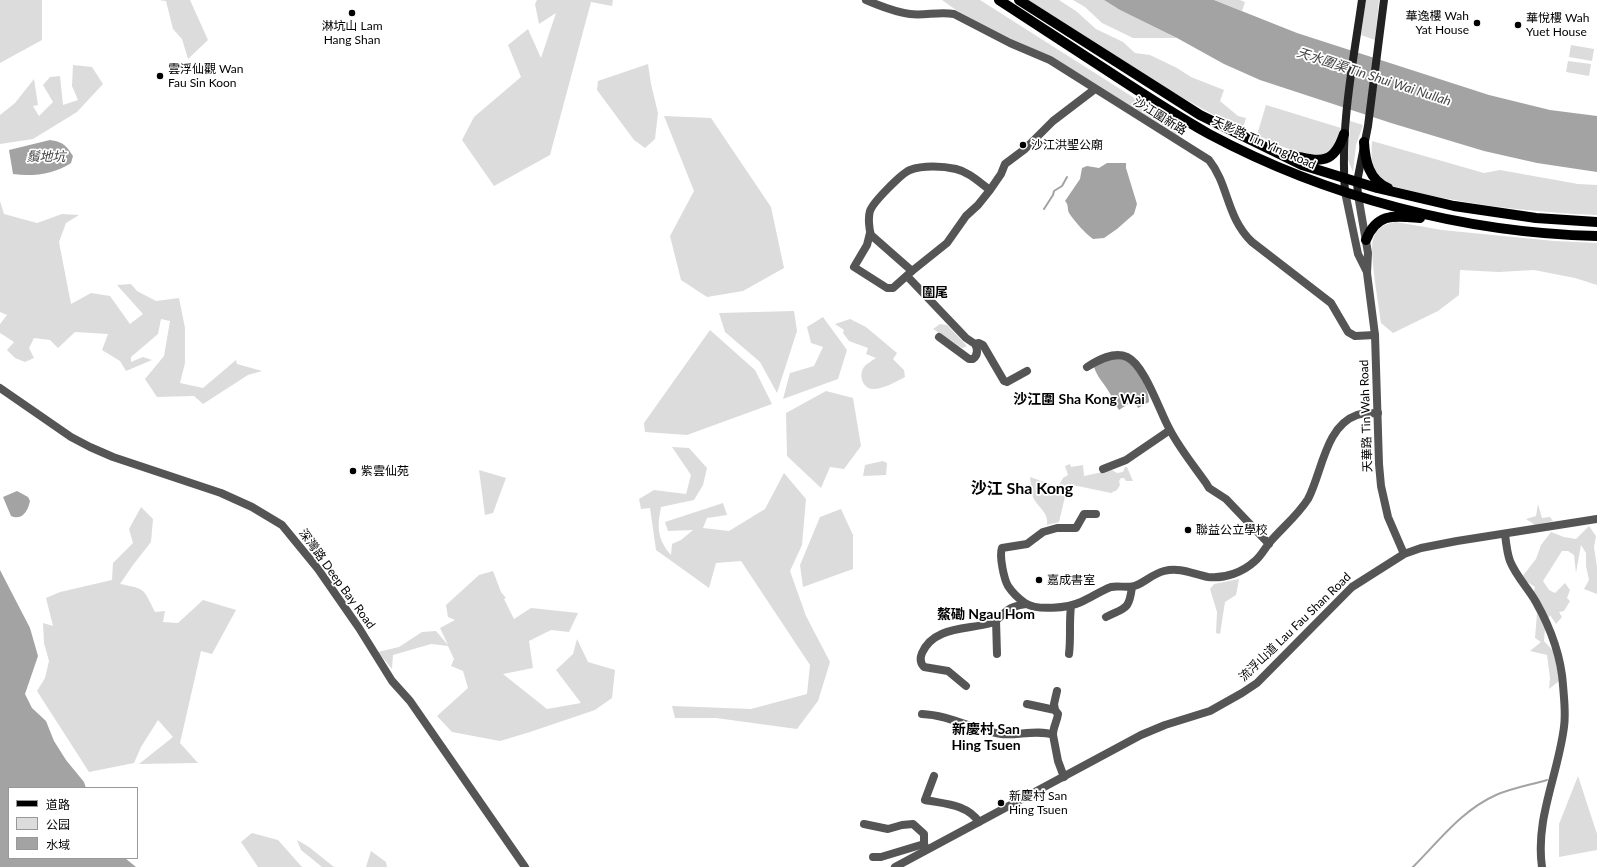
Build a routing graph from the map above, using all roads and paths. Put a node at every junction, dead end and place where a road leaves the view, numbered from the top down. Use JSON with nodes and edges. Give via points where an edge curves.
{"nodes":[{"id":1,"x":866,"y":0,"type":"edge"},
{"id":2,"x":998,"y":0,"type":"edge"},
{"id":3,"x":1019,"y":0,"type":"edge"},
{"id":4,"x":1362,"y":0,"type":"edge"},
{"id":5,"x":1384,"y":0,"type":"edge"},
{"id":6,"x":1095,"y":88,"type":"junction"},
{"id":7,"x":1344,"y":134,"type":"junction"},
{"id":8,"x":1364,"y":142,"type":"junction"},
{"id":9,"x":1272,"y":152,"type":"junction"},
{"id":10,"x":1344,"y":178,"type":"junction"},
{"id":11,"x":1357,"y":182,"type":"junction"},
{"id":12,"x":990,"y":190,"type":"junction"},
{"id":13,"x":1345,"y":192,"type":"junction"},
{"id":14,"x":1399,"y":193,"type":"junction"},
{"id":15,"x":1358,"y":195,"type":"junction"},
{"id":16,"x":1452,"y":220,"type":"junction"},
{"id":17,"x":1597,"y":222,"type":"edge"},
{"id":18,"x":870,"y":233,"type":"junction"},
{"id":19,"x":1597,"y":236,"type":"edge"},
{"id":20,"x":1366,"y":240,"type":"junction"},
{"id":21,"x":910,"y":273,"type":"junction"},
{"id":22,"x":1367,"y":273,"type":"junction"},
{"id":23,"x":1375,"y":335,"type":"junction"},
{"id":24,"x":938,"y":337,"type":"dead end"},
{"id":25,"x":975,"y":344,"type":"junction"},
{"id":26,"x":1087,"y":367,"type":"dead end"},
{"id":27,"x":1026,"y":371,"type":"dead end"},
{"id":28,"x":0,"y":388,"type":"edge"},
{"id":29,"x":1378,"y":413,"type":"junction"},
{"id":30,"x":1170,"y":430,"type":"junction"},
{"id":31,"x":1103,"y":469,"type":"dead end"},
{"id":32,"x":1096,"y":514,"type":"dead end"},
{"id":33,"x":1597,"y":519,"type":"edge"},
{"id":34,"x":1505,"y":534,"type":"junction"},
{"id":35,"x":1268,"y":544,"type":"junction"},
{"id":36,"x":1404,"y":554,"type":"junction"},
{"id":37,"x":1132,"y":587,"type":"junction"},
{"id":38,"x":1026,"y":604,"type":"junction"},
{"id":39,"x":1071,"y":606,"type":"junction"},
{"id":40,"x":1106,"y":617,"type":"dead end"},
{"id":41,"x":996,"y":620,"type":"junction"},
{"id":42,"x":997,"y":654,"type":"dead end"},
{"id":43,"x":1069,"y":654,"type":"dead end"},
{"id":44,"x":966,"y":686,"type":"dead end"},
{"id":45,"x":1057,"y":691,"type":"dead end"},
{"id":46,"x":1026,"y":704,"type":"dead end"},
{"id":47,"x":1055,"y":710,"type":"junction"},
{"id":48,"x":922,"y":714,"type":"dead end"},
{"id":49,"x":1053,"y":735,"type":"junction"},
{"id":50,"x":934,"y":776,"type":"dead end"},
{"id":51,"x":1064,"y":777,"type":"junction"},
{"id":52,"x":979,"y":822,"type":"junction"},
{"id":53,"x":864,"y":824,"type":"dead end"},
{"id":54,"x":925,"y":847,"type":"junction"},
{"id":55,"x":873,"y":858,"type":"dead end"},
{"id":56,"x":525,"y":867,"type":"edge"},
{"id":57,"x":894,"y":867,"type":"edge"},
{"id":58,"x":1542,"y":867,"type":"edge"}],
"edges":[{"from":1,"to":6,"type":"street","name":"沙江圍新路","via":[[890,10],[910,14],[954,14],[1050,60]]},
{"from":2,"to":13,"type":"main road","name":"天影路 Tin Ying Road","via":[[1210,134],[1285,170]]},
{"from":3,"to":9,"type":"main road","name":"天影路 Tin Ying Road","via":[[1200,115]]},
{"from":4,"to":7,"type":"main road","name":"天華路 Tin Wah Road"},
{"from":5,"to":8,"type":"main road","name":"天華路 Tin Wah Road"},
{"from":6,"to":12,"type":"street","via":[[1005,164]]},
{"from":6,"to":23,"type":"street","name":"沙江圍新路","via":[[1208,160],[1217,173],[1234,218],[1244,234],[1331,303],[1348,332],[1355,336]]},
{"from":7,"to":9,"type":"main road","via":[[1336,152],[1326,158],[1307,159]]},
{"from":7,"to":10,"type":"main road","name":"天華路 Tin Wah Road"},
{"from":8,"to":11,"type":"main road","name":"天華路 Tin Wah Road"},
{"from":8,"to":14,"type":"main road","via":[[1366,163],[1372,175],[1383,186]]},
{"from":9,"to":10,"type":"main road","name":"天影路 Tin Ying Road","via":[[1302,165]]},
{"from":10,"to":11,"type":"main road","name":"天影路 Tin Ying Road"},
{"from":10,"to":13,"type":"main road","name":"天華路 Tin Wah Road"},
{"from":11,"to":14,"type":"main road","name":"天影路 Tin Ying Road"},
{"from":11,"to":15,"type":"main road","name":"天華路 Tin Wah Road"},
{"from":12,"to":18,"type":"street","via":[[961,170],[910,170],[871,208]]},
{"from":12,"to":21,"type":"street","via":[[966,216],[947,243]]},
{"from":13,"to":15,"type":"main road","name":"天影路 Tin Ying Road"},
{"from":13,"to":22,"type":"street","name":"天華路 Tin Wah Road","via":[[1358,254]]},
{"from":14,"to":17,"type":"main road","name":"天影路 Tin Ying Road","via":[[1490,212]]},
{"from":15,"to":16,"type":"main road","name":"天影路 Tin Ying Road"},
{"from":15,"to":20,"type":"street","name":"天華路 Tin Wah Road"},
{"from":16,"to":19,"type":"main road","name":"天影路 Tin Ying Road","via":[[1536,233]]},
{"from":16,"to":20,"type":"main road","via":[[1390,216],[1378,222]]},
{"from":18,"to":21,"type":"street"},
{"from":18,"to":21,"type":"street","via":[[868,244],[854,267],[887,288],[893,288]]},
{"from":20,"to":22,"type":"street","name":"天華路 Tin Wah Road"},
{"from":21,"to":25,"type":"street","via":[[966,338]]},
{"from":22,"to":23,"type":"street","name":"天華路 Tin Wah Road"},
{"from":23,"to":29,"type":"street","name":"天華路 Tin Wah Road"},
{"from":24,"to":25,"type":"street","via":[[969,360],[977,355]]},
{"from":25,"to":27,"type":"street","via":[[983,345],[1006,382]]},
{"from":26,"to":30,"type":"street","via":[[1116,355],[1130,358],[1139,368]]},
{"from":28,"to":56,"type":"street","name":"深灣路 Deep Bay Road","via":[[70,437],[90,447],[221,493],[252,507],[282,525],[318,569],[360,628],[392,681],[410,701]]},
{"from":29,"to":35,"type":"street","via":[[1357,415],[1340,426],[1330,442],[1306,501]]},
{"from":29,"to":36,"type":"street","name":"天華路 Tin Wah Road","via":[[1382,497],[1392,530]]},
{"from":30,"to":31,"type":"street","via":[[1126,460]]},
{"from":30,"to":35,"type":"street","via":[[1210,488],[1226,500]]},
{"from":32,"to":38,"type":"street","via":[[1084,514],[1076,528],[1057,528],[1043,532],[1027,544],[1002,548],[1001,556],[1008,586]]},
{"from":33,"to":34,"type":"street","name":"流浮山道 Lau Fau Shan Road"},
{"from":34,"to":36,"type":"street","name":"流浮山道 Lau Fau Shan Road","via":[[1420,548]]},
{"from":34,"to":58,"type":"street","via":[[1510,561],[1536,601],[1551,634],[1563,683],[1564,726],[1541,830]]},
{"from":35,"to":37,"type":"street","via":[[1247,568],[1226,576],[1207,577],[1182,570],[1166,571]]},
{"from":36,"to":51,"type":"street","name":"流浮山道 Lau Fau Shan Road","via":[[1352,587],[1242,693],[1210,711],[1172,722],[1147,733]]},
{"from":37,"to":39,"type":"street","via":[[1112,587]]},
{"from":37,"to":40,"type":"street","via":[[1130,601],[1126,607]]},
{"from":38,"to":39,"type":"street","via":[[1038,608]]},
{"from":38,"to":41,"type":"street","via":[[1010,608]]},
{"from":39,"to":43,"type":"street"},
{"from":41,"to":42,"type":"street"},
{"from":41,"to":44,"type":"street","via":[[941,633],[929,643],[922,654],[920,661],[924,667],[948,671]]},
{"from":45,"to":47,"type":"street"},
{"from":46,"to":47,"type":"street"},
{"from":47,"to":49,"type":"street","via":[[1058,714]]},
{"from":48,"to":49,"type":"street","via":[[1001,734]]},
{"from":49,"to":51,"type":"street"},
{"from":50,"to":52,"type":"street","via":[[923,802],[966,809],[974,814]]},
{"from":51,"to":52,"type":"street","name":"流浮山道 Lau Fau Shan Road"},
{"from":52,"to":54,"type":"street","name":"流浮山道 Lau Fau Shan Road"},
{"from":53,"to":54,"type":"street","via":[[888,829],[913,824],[924,834]]},
{"from":54,"to":55,"type":"street"},
{"from":54,"to":57,"type":"street","name":"流浮山道 Lau Fau Shan Road"}]}
